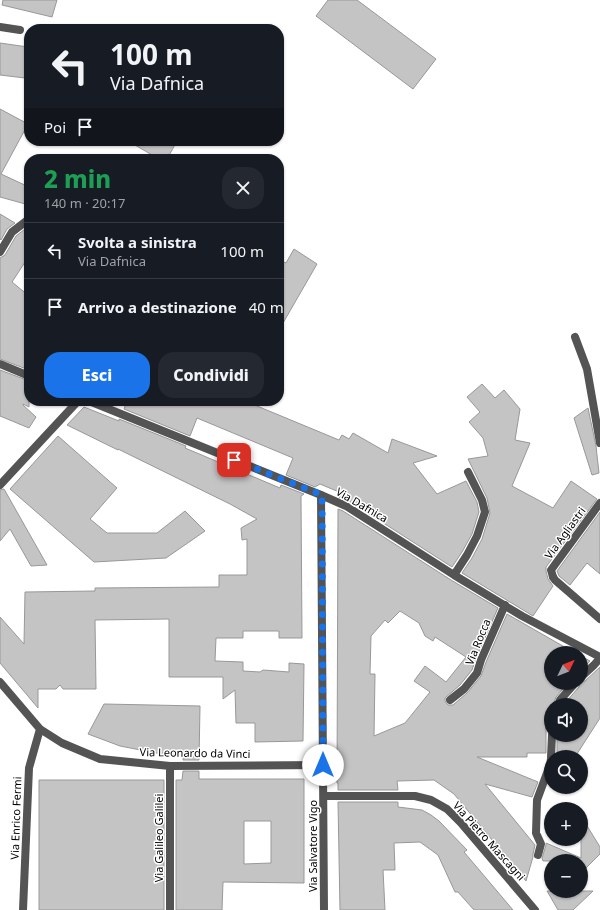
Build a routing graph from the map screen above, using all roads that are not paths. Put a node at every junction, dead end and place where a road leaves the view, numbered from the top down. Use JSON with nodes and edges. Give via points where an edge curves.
{"nodes":[{"id":1,"x":0,"y":27,"type":"edge"},
{"id":2,"x":20,"y":30,"type":"dead end"},
{"id":3,"x":24,"y":223,"type":"edge"},
{"id":4,"x":0,"y":252,"type":"edge"},
{"id":5,"x":575,"y":337,"type":"dead end"},
{"id":6,"x":0,"y":364,"type":"edge"},
{"id":7,"x":24,"y":374,"type":"edge"},
{"id":8,"x":73,"y":406,"type":"edge"},
{"id":9,"x":101,"y":406,"type":"edge"},
{"id":10,"x":600,"y":443,"type":"edge"},
{"id":11,"x":468,"y":472,"type":"dead end"},
{"id":12,"x":0,"y":485,"type":"edge"},
{"id":13,"x":322,"y":495,"type":"junction"},
{"id":14,"x":600,"y":503,"type":"edge"},
{"id":15,"x":454,"y":575,"type":"junction"},
{"id":16,"x":505,"y":605,"type":"junction"},
{"id":17,"x":600,"y":619,"type":"edge"},
{"id":18,"x":600,"y":657,"type":"edge"},
{"id":19,"x":588,"y":671,"type":"edge"},
{"id":20,"x":0,"y":682,"type":"edge"},
{"id":21,"x":569,"y":690,"type":"edge"},
{"id":22,"x":562,"y":698,"type":"edge"},
{"id":23,"x":450,"y":700,"type":"dead end"},
{"id":24,"x":40,"y":728,"type":"junction"},
{"id":25,"x":323,"y":765,"type":"junction"},
{"id":26,"x":170,"y":766,"type":"junction"},
{"id":27,"x":544,"y":781,"type":"edge"},
{"id":28,"x":324,"y":796,"type":"junction"},
{"id":29,"x":538,"y":855,"type":"dead end"},
{"id":30,"x":24,"y":910,"type":"edge"},
{"id":31,"x":170,"y":910,"type":"edge"},
{"id":32,"x":324,"y":910,"type":"edge"},
{"id":33,"x":535,"y":910,"type":"edge"}],
"edges":[{"from":1,"to":2,"type":"street"},
{"from":3,"to":4,"type":"street","via":[[12,232]]},
{"from":5,"to":10,"type":"street","via":[[587,369]]},
{"from":6,"to":7,"type":"street"},
{"from":8,"to":12,"type":"street"},
{"from":9,"to":13,"type":"street","name":"Via Dafnica"},
{"from":11,"to":15,"type":"street","via":[[485,512],[477,536]]},
{"from":13,"to":15,"type":"street","name":"Via Dafnica","via":[[346,506]]},
{"from":13,"to":25,"type":"street","name":"Via Salvatore Vigo"},
{"from":14,"to":17,"type":"street","name":"Via Agliastri","via":[[551,570],[554,580]]},
{"from":15,"to":16,"type":"street","name":"Via Dafnica"},
{"from":16,"to":18,"type":"street","name":"Via Dafnica"},
{"from":16,"to":23,"type":"street","name":"Via Rocca","via":[[477,673],[464,690]]},
{"from":18,"to":19,"type":"street"},
{"from":20,"to":24,"type":"street","name":"Via Leonardo da Vinci"},
{"from":21,"to":22,"type":"street"},
{"from":24,"to":26,"type":"street","name":"Via Leonardo da Vinci","via":[[62,743],[100,759]]},
{"from":24,"to":30,"type":"street","name":"Via Enrico Fermi","via":[[29,768]]},
{"from":25,"to":26,"type":"street","name":"Via Leonardo da Vinci"},
{"from":25,"to":28,"type":"street","name":"Via Salvatore Vigo"},
{"from":26,"to":31,"type":"street","name":"Via Galileo Galilei"},
{"from":27,"to":29,"type":"street","via":[[537,800],[536,833],[541,844]]},
{"from":28,"to":32,"type":"street","name":"Via Salvatore Vigo"},
{"from":28,"to":33,"type":"street","name":"Via Pietro Mascagni","via":[[415,796],[431,800],[447,809],[461,823]]}]}
